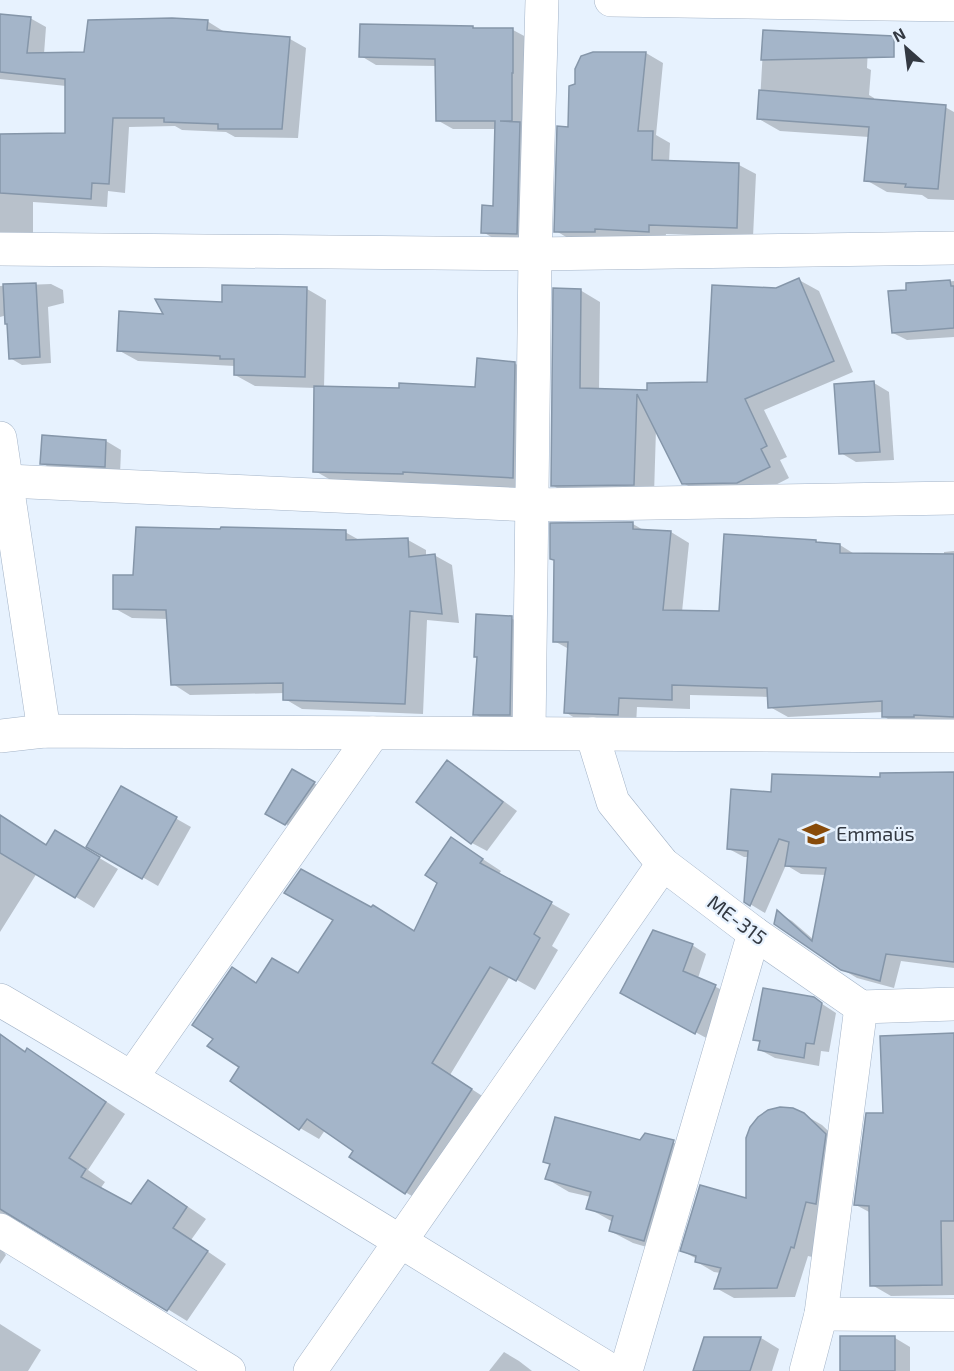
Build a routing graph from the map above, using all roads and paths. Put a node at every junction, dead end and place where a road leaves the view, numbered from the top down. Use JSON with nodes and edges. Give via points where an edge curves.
{"nodes":[{"id":1,"x":542,"y":0,"type":"edge"},
{"id":2,"x":611,"y":0,"type":"edge"},
{"id":3,"x":954,"y":6,"type":"edge"},
{"id":4,"x":954,"y":248,"type":"edge"},
{"id":5,"x":0,"y":249,"type":"edge"},
{"id":6,"x":535,"y":254,"type":"junction"},
{"id":7,"x":0,"y":438,"type":"edge"},
{"id":8,"x":7,"y":481,"type":"junction"},
{"id":9,"x":954,"y":498,"type":"edge"},
{"id":10,"x":532,"y":505,"type":"junction"},
{"id":11,"x":44,"y":731,"type":"junction"},
{"id":12,"x":529,"y":733,"type":"junction"},
{"id":13,"x":374,"y":734,"type":"junction"},
{"id":14,"x":592,"y":734,"type":"junction"},
{"id":15,"x":0,"y":736,"type":"edge"},
{"id":16,"x":954,"y":736,"type":"edge"},
{"id":17,"x":663,"y":864,"type":"junction"},
{"id":18,"x":754,"y":933,"type":"junction"},
{"id":19,"x":0,"y":1000,"type":"edge"},
{"id":20,"x":954,"y":1004,"type":"edge"},
{"id":21,"x":861,"y":1007,"type":"junction"},
{"id":22,"x":132,"y":1077,"type":"junction"},
{"id":23,"x":4,"y":1241,"type":"edge"},
{"id":24,"x":400,"y":1243,"type":"junction"},
{"id":25,"x":821,"y":1314,"type":"junction"},
{"id":26,"x":954,"y":1315,"type":"edge"},
{"id":27,"x":229,"y":1371,"type":"edge"},
{"id":28,"x":310,"y":1371,"type":"edge"},
{"id":29,"x":612,"y":1371,"type":"edge"},
{"id":30,"x":626,"y":1371,"type":"edge"},
{"id":31,"x":806,"y":1371,"type":"edge"}],
"edges":[{"from":1,"to":6,"type":"street"},
{"from":2,"to":3,"type":"street"},
{"from":4,"to":6,"type":"street"},
{"from":5,"to":6,"type":"street"},
{"from":6,"to":10,"type":"street"},
{"from":7,"to":8,"type":"street"},
{"from":8,"to":10,"type":"street"},
{"from":8,"to":11,"type":"street"},
{"from":9,"to":10,"type":"street"},
{"from":10,"to":12,"type":"street"},
{"from":11,"to":13,"type":"street"},
{"from":11,"to":15,"type":"street"},
{"from":12,"to":13,"type":"street"},
{"from":12,"to":14,"type":"street"},
{"from":13,"to":22,"type":"street"},
{"from":14,"to":16,"type":"street"},
{"from":14,"to":17,"type":"street","name":"ME-315","via":[[614,802]]},
{"from":17,"to":18,"type":"street","name":"ME-315"},
{"from":17,"to":24,"type":"street"},
{"from":18,"to":21,"type":"street","name":"ME-315"},
{"from":18,"to":30,"type":"street"},
{"from":19,"to":22,"type":"street"},
{"from":20,"to":21,"type":"street"},
{"from":21,"to":25,"type":"street"},
{"from":22,"to":24,"type":"street"},
{"from":23,"to":27,"type":"street"},
{"from":24,"to":28,"type":"street"},
{"from":24,"to":29,"type":"street"},
{"from":25,"to":26,"type":"street"},
{"from":25,"to":31,"type":"street"}]}
